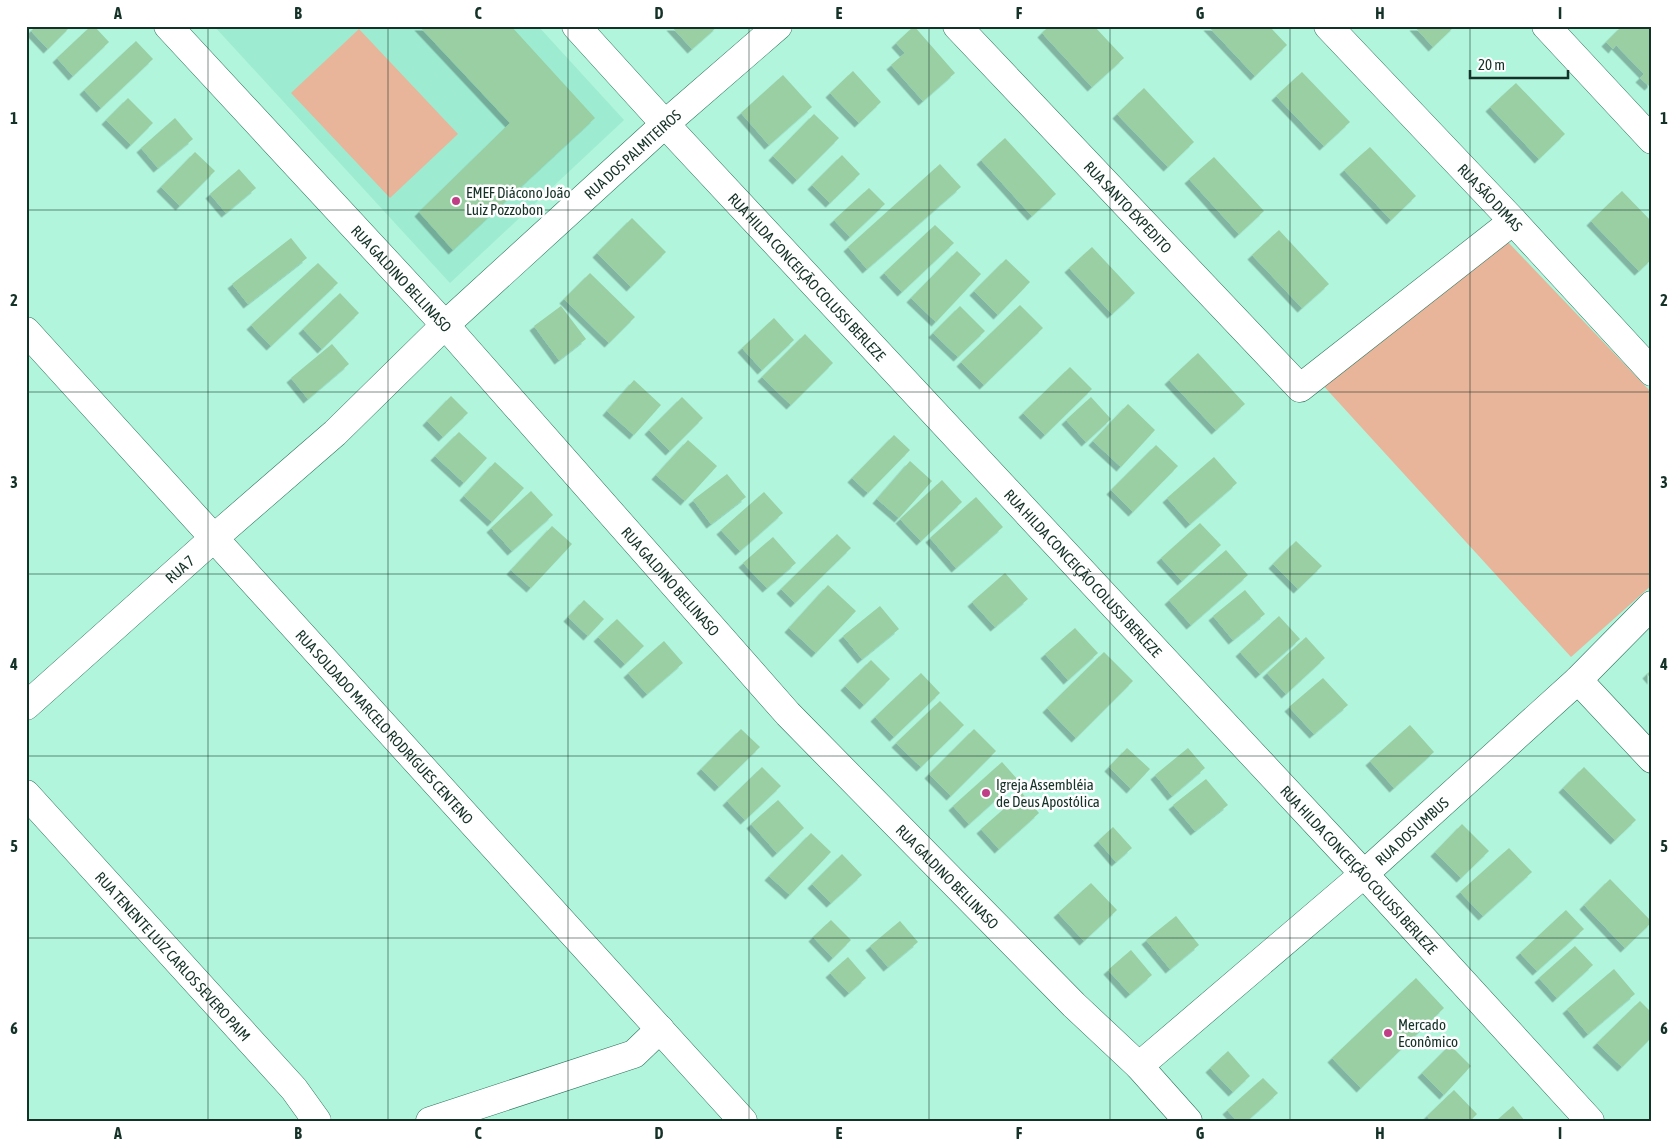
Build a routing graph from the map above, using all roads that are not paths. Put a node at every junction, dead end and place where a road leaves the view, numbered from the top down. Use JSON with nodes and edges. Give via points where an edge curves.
{"nodes":[{"id":1,"x":168,"y":26,"type":"edge"},
{"id":2,"x":576,"y":26,"type":"edge"},
{"id":3,"x":778,"y":26,"type":"edge"},
{"id":4,"x":957,"y":26,"type":"edge"},
{"id":5,"x":1328,"y":26,"type":"edge"},
{"id":6,"x":1546,"y":26,"type":"edge"},
{"id":7,"x":665,"y":124,"type":"junction"},
{"id":8,"x":1652,"y":140,"type":"edge"},
{"id":9,"x":1513,"y":221,"type":"junction"},
{"id":10,"x":445,"y":325,"type":"junction"},
{"id":11,"x":26,"y":331,"type":"edge"},
{"id":12,"x":1652,"y":372,"type":"edge"},
{"id":13,"x":335,"y":433,"type":"joint"},
{"id":14,"x":214,"y":538,"type":"junction"},
{"id":15,"x":1652,"y":606,"type":"edge"},
{"id":16,"x":1578,"y":680,"type":"junction"},
{"id":17,"x":26,"y":706,"type":"edge"},
{"id":18,"x":1652,"y":759,"type":"edge"},
{"id":19,"x":26,"y":794,"type":"edge"},
{"id":20,"x":1364,"y":874,"type":"junction"},
{"id":21,"x":660,"y":1029,"type":"junction"},
{"id":22,"x":1139,"y":1066,"type":"junction"},
{"id":23,"x":317,"y":1121,"type":"edge"},
{"id":24,"x":430,"y":1121,"type":"edge"},
{"id":25,"x":743,"y":1121,"type":"edge"},
{"id":26,"x":1188,"y":1121,"type":"edge"},
{"id":27,"x":1590,"y":1121,"type":"edge"}],
"edges":[{"from":1,"to":10,"type":"street","name":"RUA GALDINO BELLINASO"},
{"from":2,"to":7,"type":"street","name":"RUA HILDA CONCEIÇÃO COLUSSI BERLEZE"},
{"from":3,"to":7,"type":"street","name":"RUA DOS PALMITEIROS"},
{"from":4,"to":9,"type":"street","name":"RUA SANTO EXPEDITO","via":[[1300,388]]},
{"from":5,"to":9,"type":"street","name":"RUA SÃO DIMAS"},
{"from":6,"to":8,"type":"street"},
{"from":7,"to":10,"type":"street","name":"RUA DOS PALMITEIROS"},
{"from":7,"to":20,"type":"street","name":"RUA HILDA CONCEIÇÃO COLUSSI BERLEZE"},
{"from":9,"to":12,"type":"street","name":"RUA SÃO DIMAS"},
{"from":10,"to":13,"type":"street","name":"RUA DOS PALMITEIROS"},
{"from":10,"to":22,"type":"street","name":"RUA GALDINO BELLINASO","via":[[788,714],[1067,998]]},
{"from":11,"to":14,"type":"street","name":"RUA SOLDADO MARCELO RODRIGUES CENTENO"},
{"from":13,"to":14,"type":"street","name":"RUA 7"},
{"from":14,"to":17,"type":"street","name":"RUA 7"},
{"from":14,"to":21,"type":"street","name":"RUA SOLDADO MARCELO RODRIGUES CENTENO"},
{"from":15,"to":16,"type":"street","name":"RUA DOS UMBUS"},
{"from":16,"to":18,"type":"street"},
{"from":16,"to":20,"type":"street","name":"RUA DOS UMBUS"},
{"from":19,"to":23,"type":"street","name":"RUA TENENTE LUIZ CARLOS SEVERO PAIM","via":[[294,1089]]},
{"from":20,"to":22,"type":"street","name":"RUA DOS UMBUS"},
{"from":20,"to":27,"type":"street","name":"RUA HILDA CONCEIÇÃO COLUSSI BERLEZE"},
{"from":21,"to":24,"type":"street","via":[[634,1054]]},
{"from":21,"to":25,"type":"street","name":"RUA SOLDADO MARCELO RODRIGUES CENTENO"},
{"from":22,"to":26,"type":"street","name":"RUA GALDINO BELLINASO"}]}
